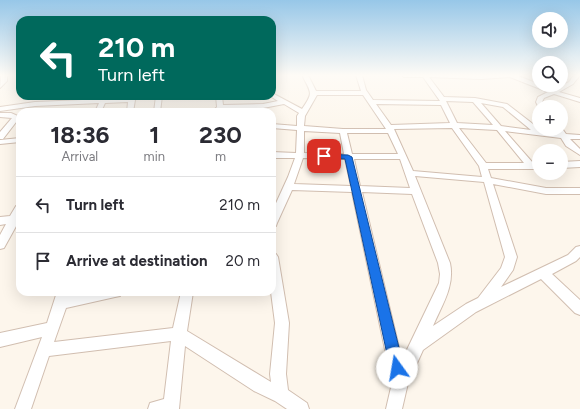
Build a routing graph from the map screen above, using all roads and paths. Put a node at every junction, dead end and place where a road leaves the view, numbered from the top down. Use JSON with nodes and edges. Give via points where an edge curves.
{"nodes":[{"id":1,"x":314,"y":94,"type":"edge"},
{"id":2,"x":366,"y":94,"type":"edge"},
{"id":3,"x":438,"y":94,"type":"edge"},
{"id":4,"x":549,"y":94,"type":"edge"},
{"id":5,"x":561,"y":94,"type":"edge"},
{"id":6,"x":276,"y":96,"type":"edge"},
{"id":7,"x":58,"y":100,"type":"edge"},
{"id":8,"x":474,"y":100,"type":"junction"},
{"id":9,"x":540,"y":100,"type":"edge"},
{"id":10,"x":580,"y":100,"type":"edge"},
{"id":11,"x":443,"y":101,"type":"junction"},
{"id":12,"x":285,"y":102,"type":"junction"},
{"id":13,"x":371,"y":102,"type":"junction"},
{"id":14,"x":0,"y":108,"type":"edge"},
{"id":15,"x":240,"y":108,"type":"edge"},
{"id":16,"x":302,"y":112,"type":"junction"},
{"id":17,"x":0,"y":115,"type":"edge"},
{"id":18,"x":276,"y":127,"type":"edge"},
{"id":19,"x":455,"y":127,"type":"junction"},
{"id":20,"x":532,"y":127,"type":"edge"},
{"id":21,"x":497,"y":128,"type":"junction"},
{"id":22,"x":390,"y":129,"type":"junction"},
{"id":23,"x":301,"y":130,"type":"junction"},
{"id":24,"x":343,"y":131,"type":"junction"},
{"id":25,"x":532,"y":132,"type":"edge"},
{"id":26,"x":558,"y":136,"type":"edge"},
{"id":27,"x":0,"y":137,"type":"edge"},
{"id":28,"x":564,"y":137,"type":"junction"},
{"id":29,"x":580,"y":137,"type":"edge"},
{"id":30,"x":16,"y":140,"type":"edge"},
{"id":31,"x":0,"y":142,"type":"edge"},
{"id":32,"x":580,"y":153,"type":"edge"},
{"id":33,"x":276,"y":155,"type":"edge"},
{"id":34,"x":300,"y":155,"type":"junction"},
{"id":35,"x":348,"y":157,"type":"junction"},
{"id":36,"x":403,"y":157,"type":"junction"},
{"id":37,"x":532,"y":163,"type":"edge"},
{"id":38,"x":580,"y":164,"type":"edge"},
{"id":39,"x":568,"y":165,"type":"edge"},
{"id":40,"x":483,"y":166,"type":"junction"},
{"id":41,"x":532,"y":166,"type":"edge"},
{"id":42,"x":410,"y":173,"type":"junction"},
{"id":43,"x":488,"y":180,"type":"junction"},
{"id":44,"x":288,"y":187,"type":"junction"},
{"id":45,"x":355,"y":190,"type":"junction"},
{"id":46,"x":416,"y":191,"type":"junction"},
{"id":47,"x":580,"y":191,"type":"edge"},
{"id":48,"x":276,"y":212,"type":"edge"},
{"id":49,"x":0,"y":221,"type":"edge"},
{"id":50,"x":16,"y":224,"type":"edge"},
{"id":51,"x":0,"y":245,"type":"edge"},
{"id":52,"x":577,"y":255,"type":"edge"},
{"id":53,"x":543,"y":273,"type":"junction"},
{"id":54,"x":276,"y":286,"type":"edge"},
{"id":55,"x":73,"y":296,"type":"edge"},
{"id":56,"x":186,"y":296,"type":"edge"},
{"id":57,"x":62,"y":297,"type":"edge"},
{"id":58,"x":483,"y":302,"type":"junction"},
{"id":59,"x":580,"y":309,"type":"edge"},
{"id":60,"x":52,"y":328,"type":"junction"},
{"id":61,"x":179,"y":334,"type":"junction"},
{"id":62,"x":0,"y":340,"type":"edge"},
{"id":63,"x":418,"y":345,"type":"junction"},
{"id":64,"x":44,"y":350,"type":"junction"},
{"id":65,"x":400,"y":383,"type":"junction"},
{"id":66,"x":281,"y":395,"type":"junction"},
{"id":67,"x":166,"y":408,"type":"edge"},
{"id":68,"x":23,"y":409,"type":"edge"},
{"id":69,"x":301,"y":409,"type":"edge"},
{"id":70,"x":394,"y":409,"type":"edge"}],
"edges":[{"from":1,"to":16,"type":"street"},
{"from":2,"to":13,"type":"street"},
{"from":3,"to":11,"type":"street"},
{"from":4,"to":9,"type":"street"},
{"from":5,"to":10,"type":"street"},
{"from":6,"to":12,"type":"street"},
{"from":7,"to":14,"type":"street"},
{"from":8,"to":11,"type":"street"},
{"from":8,"to":20,"type":"street","via":[[509,107]]},
{"from":8,"to":21,"type":"street"},
{"from":11,"to":13,"type":"street"},
{"from":11,"to":19,"type":"street"},
{"from":12,"to":15,"type":"street"},
{"from":12,"to":16,"type":"street"},
{"from":13,"to":22,"type":"street"},
{"from":16,"to":23,"type":"street"},
{"from":17,"to":27,"type":"street","via":[[16,117]]},
{"from":18,"to":23,"type":"street"},
{"from":19,"to":21,"type":"street"},
{"from":19,"to":22,"type":"street","via":[[439,125]]},
{"from":19,"to":40,"type":"street"},
{"from":21,"to":25,"type":"street"},
{"from":21,"to":37,"type":"street"},
{"from":22,"to":24,"type":"street"},
{"from":22,"to":36,"type":"street"},
{"from":23,"to":24,"type":"street"},
{"from":23,"to":34,"type":"street"},
{"from":24,"to":35,"type":"street"},
{"from":26,"to":28,"type":"street"},
{"from":28,"to":29,"type":"street"},
{"from":28,"to":32,"type":"street"},
{"from":30,"to":31,"type":"street"},
{"from":33,"to":34,"type":"street"},
{"from":34,"to":35,"type":"street"},
{"from":34,"to":44,"type":"street"},
{"from":35,"to":36,"type":"street"},
{"from":35,"to":45,"type":"street"},
{"from":36,"to":42,"type":"street"},
{"from":38,"to":39,"type":"street"},
{"from":40,"to":41,"type":"street"},
{"from":40,"to":43,"type":"street"},
{"from":42,"to":43,"type":"street"},
{"from":42,"to":46,"type":"street"},
{"from":43,"to":47,"type":"street","via":[[546,190]]},
{"from":43,"to":58,"type":"street","via":[[504,228],[510,257],[507,270]]},
{"from":44,"to":45,"type":"street"},
{"from":44,"to":48,"type":"street"},
{"from":45,"to":46,"type":"street"},
{"from":45,"to":65,"type":"street"},
{"from":46,"to":63,"type":"street","via":[[446,274],[445,283]]},
{"from":49,"to":50,"type":"street"},
{"from":50,"to":51,"type":"street"},
{"from":52,"to":53,"type":"street"},
{"from":53,"to":58,"type":"street"},
{"from":53,"to":59,"type":"street"},
{"from":54,"to":66,"type":"street","via":[[282,323],[278,374]]},
{"from":55,"to":57,"type":"street"},
{"from":56,"to":61,"type":"street"},
{"from":57,"to":60,"type":"street"},
{"from":58,"to":63,"type":"street"},
{"from":60,"to":62,"type":"street"},
{"from":60,"to":64,"type":"street"},
{"from":61,"to":64,"type":"street"},
{"from":61,"to":66,"type":"street","via":[[260,386]]},
{"from":61,"to":67,"type":"street"},
{"from":63,"to":65,"type":"street"},
{"from":64,"to":68,"type":"street"},
{"from":65,"to":70,"type":"street"},
{"from":66,"to":69,"type":"street"}]}
